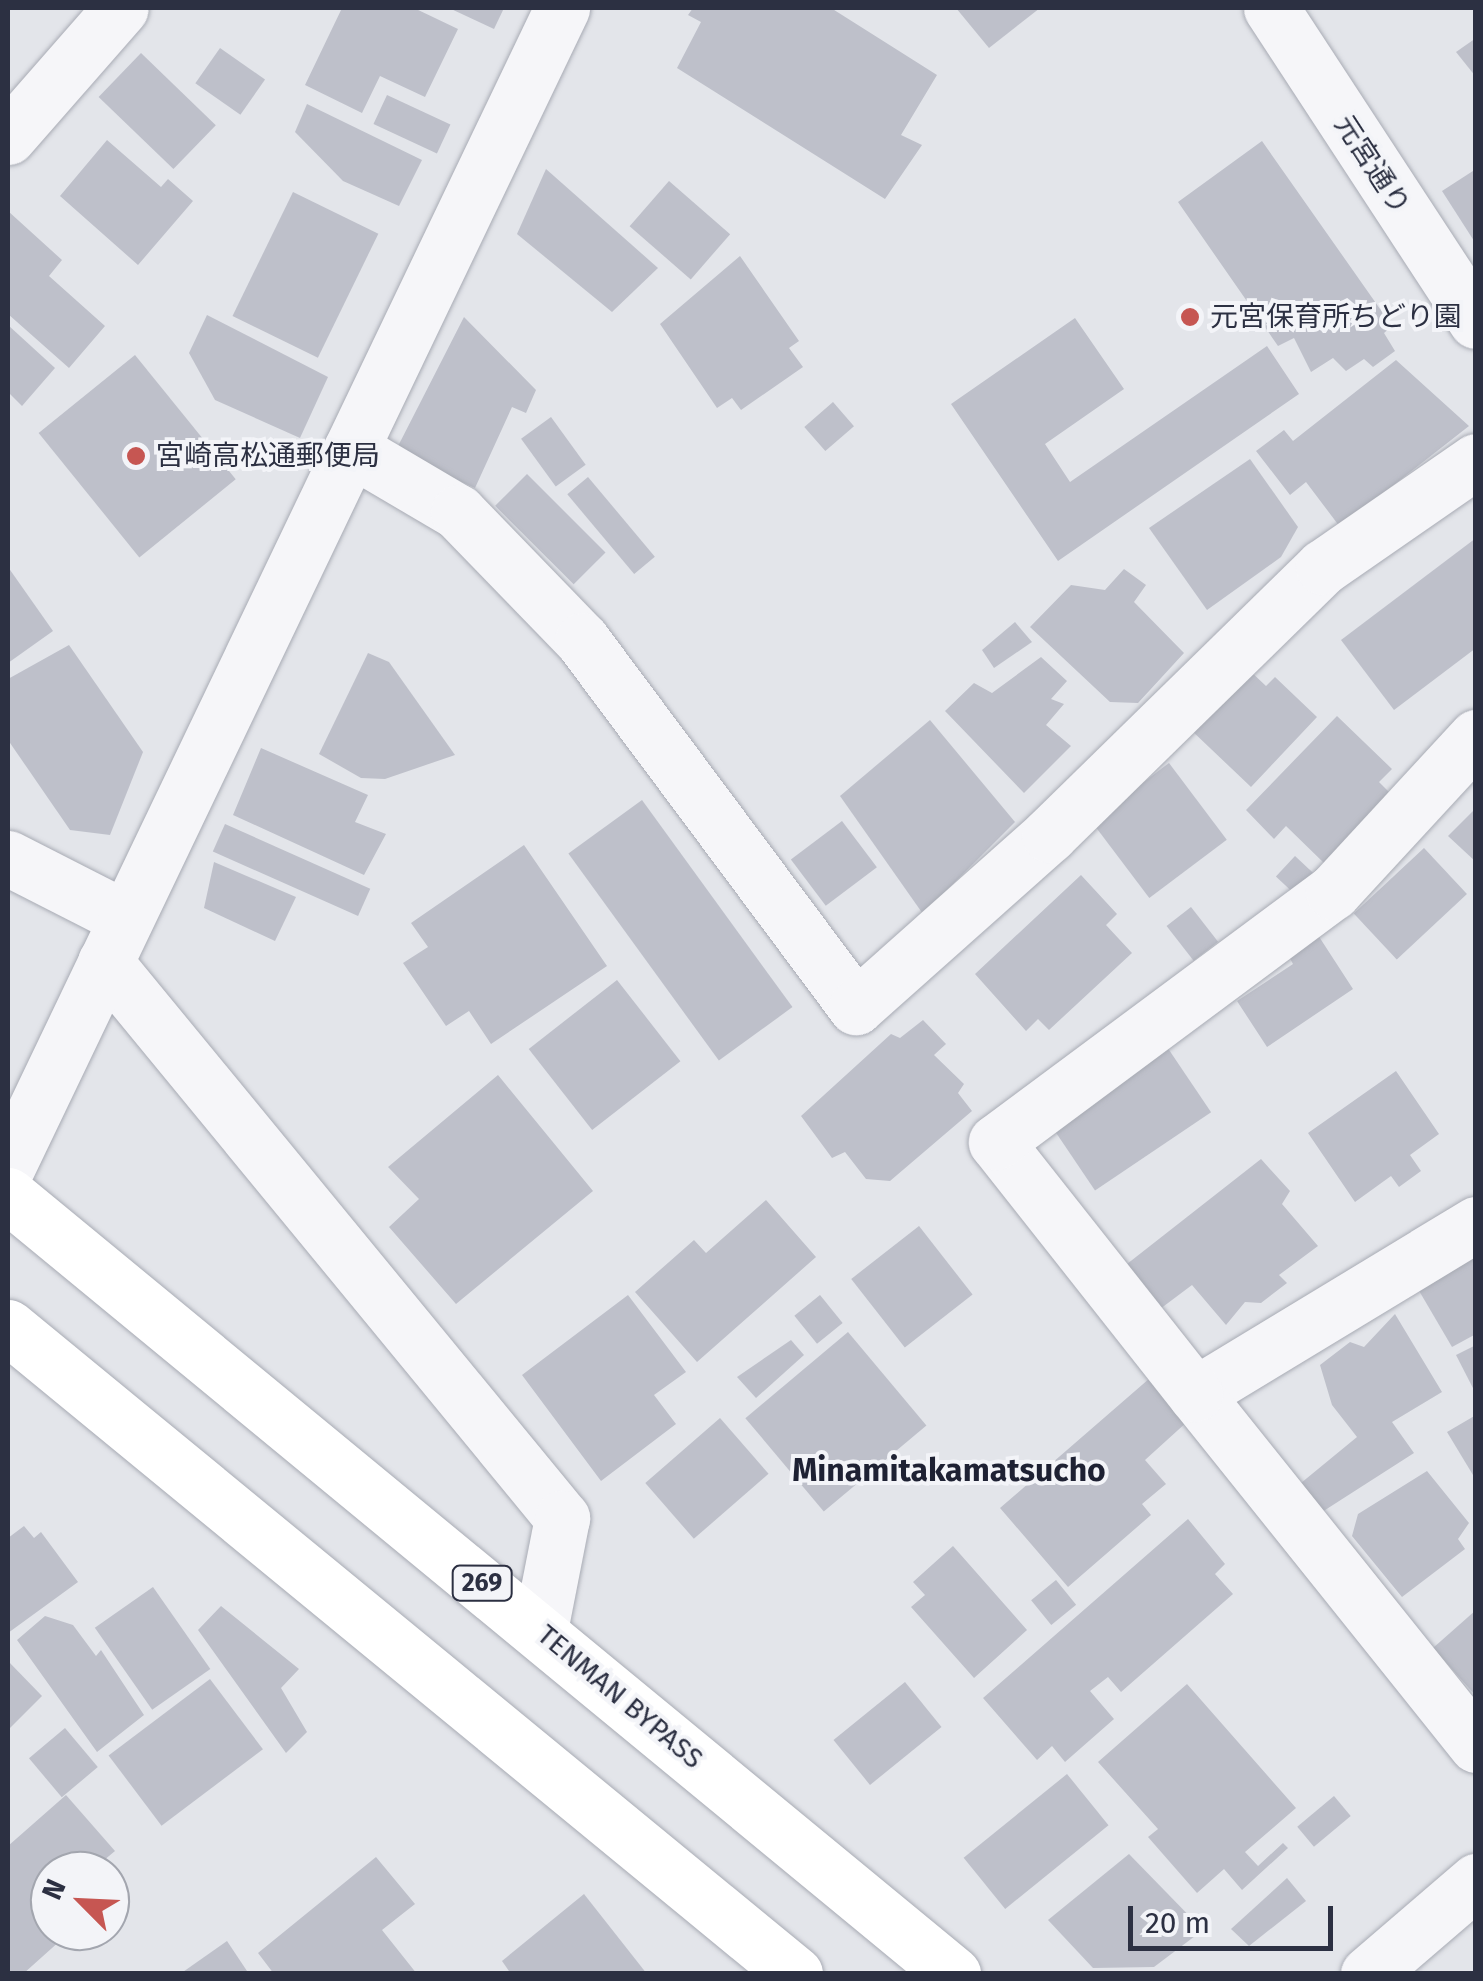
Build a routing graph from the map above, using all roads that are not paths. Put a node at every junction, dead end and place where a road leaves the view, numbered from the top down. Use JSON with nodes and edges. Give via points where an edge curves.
{"nodes":[{"id":1,"x":121,"y":8,"type":"edge"},
{"id":2,"x":562,"y":8,"type":"edge"},
{"id":3,"x":1272,"y":8,"type":"edge"},
{"id":4,"x":8,"y":137,"type":"edge"},
{"id":5,"x":1476,"y":320,"type":"edge"},
{"id":6,"x":351,"y":449,"type":"junction"},
{"id":7,"x":1476,"y":461,"type":"edge"},
{"id":8,"x":1476,"y":738,"type":"edge"},
{"id":9,"x":8,"y":858,"type":"edge"},
{"id":10,"x":115,"y":940,"type":"junction"},
{"id":11,"x":8,"y":1166,"type":"edge"},
{"id":12,"x":8,"y":1195,"type":"edge"},
{"id":13,"x":1476,"y":1224,"type":"edge"},
{"id":14,"x":8,"y":1326,"type":"edge"},
{"id":15,"x":1195,"y":1394,"type":"junction"},
{"id":16,"x":540,"y":1630,"type":"junction"},
{"id":17,"x":1476,"y":1746,"type":"edge"},
{"id":18,"x":1476,"y":1881,"type":"edge"},
{"id":19,"x":796,"y":1974,"type":"edge"},
{"id":20,"x":953,"y":1974,"type":"edge"},
{"id":21,"x":1368,"y":1974,"type":"edge"}],
"edges":[{"from":1,"to":4,"type":"street"},
{"from":2,"to":6,"type":"street"},
{"from":3,"to":5,"type":"street","name":"元宮通り"},
{"from":6,"to":7,"type":"street","via":[[458,512],[582,640],[856,1007],[1049,835],[1323,567]]},
{"from":6,"to":10,"type":"street"},
{"from":8,"to":15,"type":"street","via":[[1332,892],[996,1142]]},
{"from":9,"to":10,"type":"street"},
{"from":10,"to":11,"type":"street"},
{"from":10,"to":16,"type":"street","via":[[562,1518]]},
{"from":12,"to":16,"type":"highway","name":"TENMAN BYPASS","number":"269"},
{"from":13,"to":15,"type":"street"},
{"from":14,"to":19,"type":"highway"},
{"from":15,"to":17,"type":"street"},
{"from":16,"to":20,"type":"highway","name":"TENMAN BYPASS","number":"269"},
{"from":18,"to":21,"type":"street"}]}
